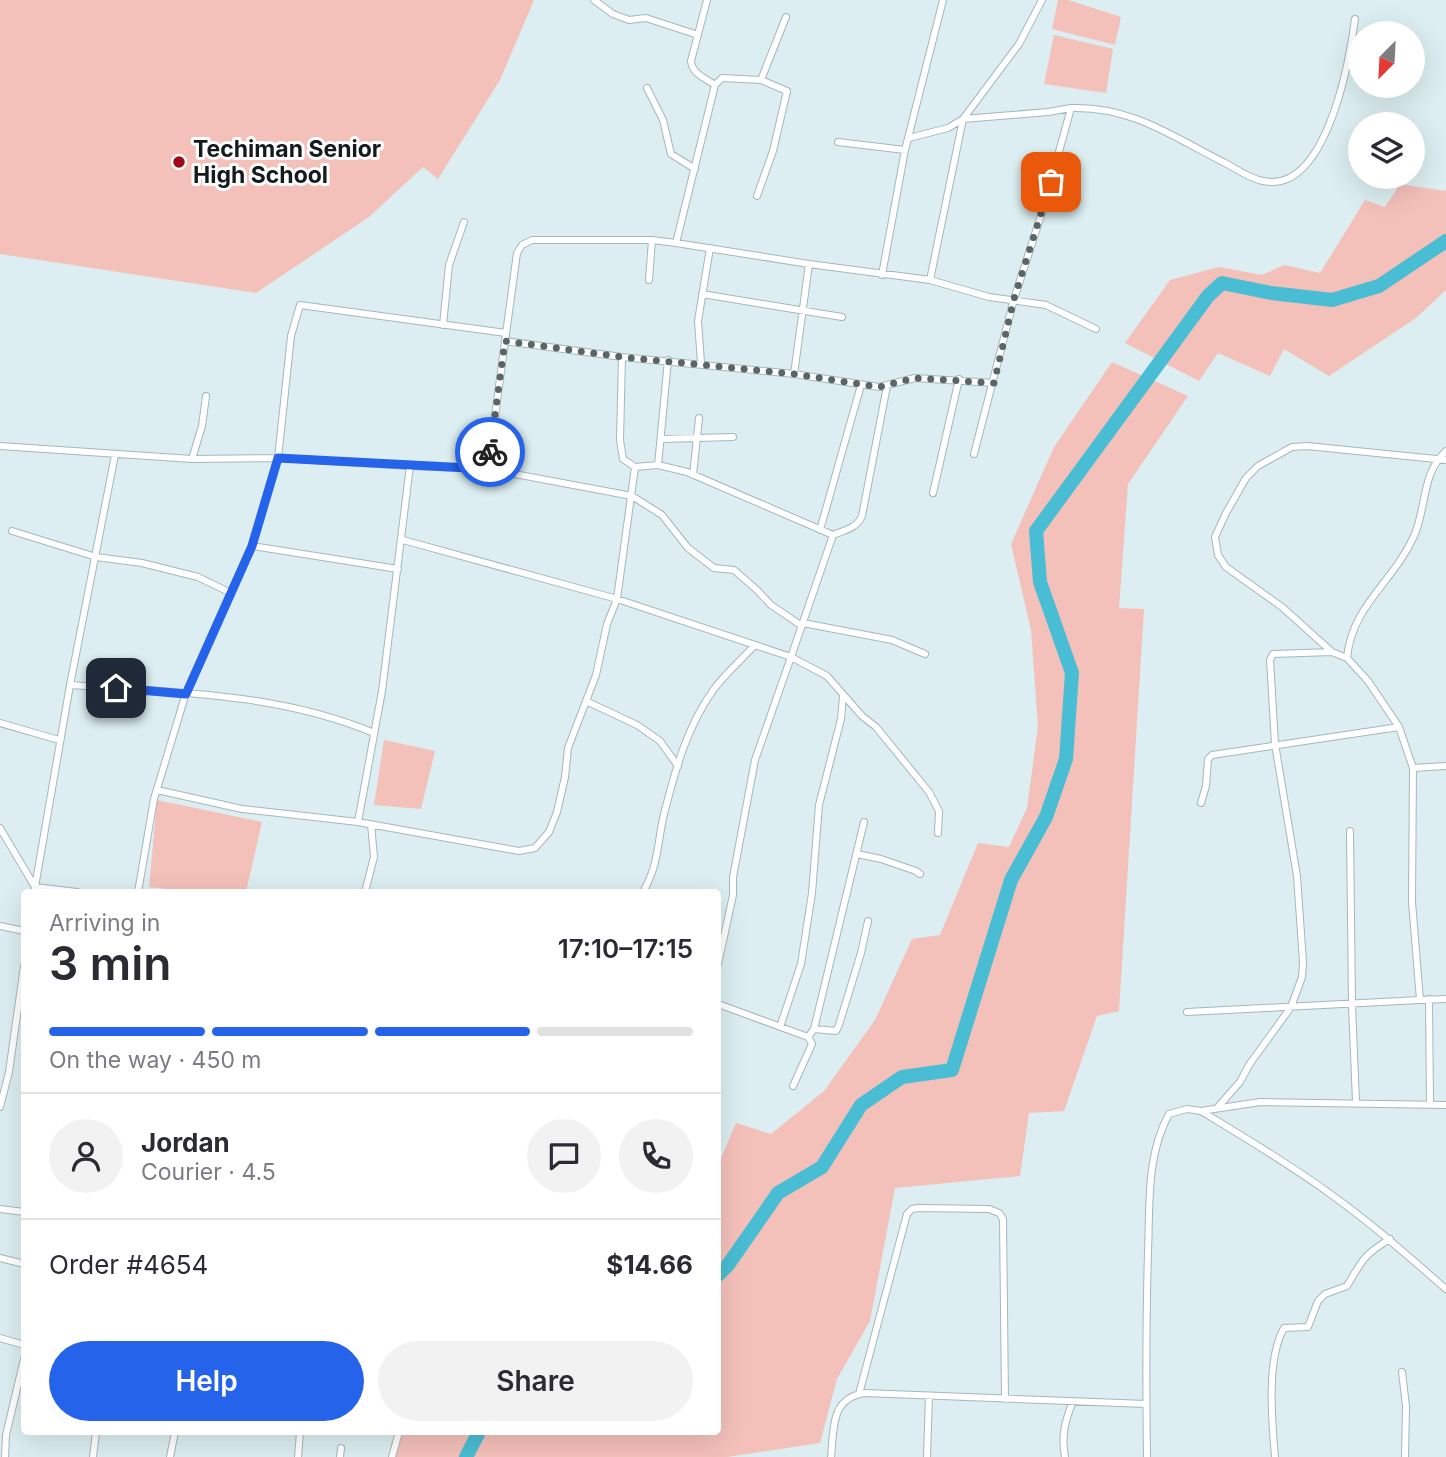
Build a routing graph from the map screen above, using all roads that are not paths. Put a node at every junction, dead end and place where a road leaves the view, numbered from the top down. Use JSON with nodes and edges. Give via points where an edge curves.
{"nodes":[{"id":1,"x":594,"y":0,"type":"edge"},
{"id":2,"x":707,"y":0,"type":"edge"},
{"id":3,"x":943,"y":0,"type":"edge"},
{"id":4,"x":1042,"y":0,"type":"edge"},
{"id":5,"x":786,"y":17,"type":"dead end"},
{"id":6,"x":1355,"y":19,"type":"dead end"},
{"id":7,"x":698,"y":36,"type":"junction"},
{"id":8,"x":761,"y":80,"type":"junction"},
{"id":9,"x":715,"y":85,"type":"junction"},
{"id":10,"x":646,"y":88,"type":"dead end"},
{"id":11,"x":1071,"y":108,"type":"junction"},
{"id":12,"x":963,"y":119,"type":"junction"},
{"id":13,"x":909,"y":138,"type":"junction"},
{"id":14,"x":838,"y":142,"type":"dead end"},
{"id":15,"x":905,"y":150,"type":"junction"},
{"id":16,"x":695,"y":169,"type":"junction"},
{"id":17,"x":757,"y":196,"type":"dead end"},
{"id":18,"x":464,"y":222,"type":"dead end"},
{"id":19,"x":652,"y":240,"type":"junction"},
{"id":20,"x":676,"y":243,"type":"junction"},
{"id":21,"x":710,"y":248,"type":"junction"},
{"id":22,"x":809,"y":264,"type":"junction"},
{"id":23,"x":882,"y":275,"type":"junction"},
{"id":24,"x":649,"y":280,"type":"dead end"},
{"id":25,"x":930,"y":280,"type":"junction"},
{"id":26,"x":702,"y":294,"type":"junction"},
{"id":27,"x":1014,"y":299,"type":"junction"},
{"id":28,"x":803,"y":311,"type":"junction"},
{"id":29,"x":842,"y":317,"type":"dead end"},
{"id":30,"x":443,"y":325,"type":"junction"},
{"id":31,"x":1096,"y":329,"type":"dead end"},
{"id":32,"x":506,"y":337,"type":"junction"},
{"id":33,"x":622,"y":357,"type":"junction"},
{"id":34,"x":668,"y":360,"type":"junction"},
{"id":35,"x":701,"y":363,"type":"junction"},
{"id":36,"x":794,"y":374,"type":"junction"},
{"id":37,"x":959,"y":379,"type":"junction"},
{"id":38,"x":994,"y":383,"type":"junction"},
{"id":39,"x":861,"y":385,"type":"junction"},
{"id":40,"x":887,"y":386,"type":"junction"},
{"id":41,"x":206,"y":396,"type":"dead end"},
{"id":42,"x":699,"y":418,"type":"dead end"},
{"id":43,"x":733,"y":437,"type":"dead end"},
{"id":44,"x":697,"y":438,"type":"junction"},
{"id":45,"x":661,"y":439,"type":"junction"},
{"id":46,"x":0,"y":446,"type":"edge"},
{"id":47,"x":1446,"y":451,"type":"edge"},
{"id":48,"x":974,"y":454,"type":"dead end"},
{"id":49,"x":115,"y":455,"type":"junction"},
{"id":50,"x":278,"y":458,"type":"junction"},
{"id":51,"x":192,"y":459,"type":"junction"},
{"id":52,"x":1437,"y":459,"type":"junction"},
{"id":53,"x":1446,"y":460,"type":"edge"},
{"id":54,"x":658,"y":465,"type":"junction"},
{"id":55,"x":410,"y":466,"type":"junction"},
{"id":56,"x":635,"y":467,"type":"junction"},
{"id":57,"x":488,"y":469,"type":"junction"},
{"id":58,"x":693,"y":475,"type":"junction"},
{"id":59,"x":933,"y":493,"type":"dead end"},
{"id":60,"x":632,"y":496,"type":"junction"},
{"id":61,"x":820,"y":530,"type":"junction"},
{"id":62,"x":12,"y":531,"type":"dead end"},
{"id":63,"x":833,"y":535,"type":"junction"},
{"id":64,"x":402,"y":540,"type":"junction"},
{"id":65,"x":252,"y":546,"type":"junction"},
{"id":66,"x":96,"y":556,"type":"junction"},
{"id":67,"x":398,"y":569,"type":"junction"},
{"id":68,"x":229,"y":592,"type":"junction"},
{"id":69,"x":617,"y":599,"type":"junction"},
{"id":70,"x":802,"y":624,"type":"junction"},
{"id":71,"x":755,"y":645,"type":"junction"},
{"id":72,"x":1332,"y":652,"type":"junction"},
{"id":73,"x":925,"y":654,"type":"dead end"},
{"id":74,"x":791,"y":657,"type":"junction"},
{"id":75,"x":1347,"y":658,"type":"junction"},
{"id":76,"x":70,"y":685,"type":"junction"},
{"id":77,"x":186,"y":694,"type":"junction"},
{"id":78,"x":843,"y":694,"type":"junction"},
{"id":79,"x":586,"y":701,"type":"junction"},
{"id":80,"x":0,"y":723,"type":"edge"},
{"id":81,"x":1399,"y":727,"type":"junction"},
{"id":82,"x":374,"y":733,"type":"junction"},
{"id":83,"x":59,"y":740,"type":"junction"},
{"id":84,"x":1275,"y":744,"type":"junction"},
{"id":85,"x":678,"y":766,"type":"junction"},
{"id":86,"x":1446,"y":766,"type":"edge"},
{"id":87,"x":1413,"y":768,"type":"junction"},
{"id":88,"x":157,"y":790,"type":"junction"},
{"id":89,"x":1201,"y":803,"type":"dead end"},
{"id":90,"x":864,"y":821,"type":"dead end"},
{"id":91,"x":358,"y":822,"type":"junction"},
{"id":92,"x":372,"y":824,"type":"junction"},
{"id":93,"x":0,"y":828,"type":"edge"},
{"id":94,"x":1350,"y":831,"type":"dead end"},
{"id":95,"x":938,"y":833,"type":"dead end"},
{"id":96,"x":857,"y":854,"type":"junction"},
{"id":97,"x":920,"y":874,"type":"dead end"},
{"id":98,"x":34,"y":889,"type":"edge"},
{"id":99,"x":35,"y":889,"type":"edge"},
{"id":100,"x":139,"y":889,"type":"edge"},
{"id":101,"x":366,"y":889,"type":"edge"},
{"id":102,"x":644,"y":889,"type":"edge"},
{"id":103,"x":867,"y":921,"type":"dead end"},
{"id":104,"x":0,"y":926,"type":"edge"},
{"id":105,"x":21,"y":930,"type":"edge"},
{"id":106,"x":721,"y":950,"type":"edge"},
{"id":107,"x":21,"y":996,"type":"edge"},
{"id":108,"x":1429,"y":999,"type":"junction"},
{"id":109,"x":1446,"y":999,"type":"edge"},
{"id":110,"x":1420,"y":1000,"type":"junction"},
{"id":111,"x":721,"y":1005,"type":"edge"},
{"id":112,"x":1352,"y":1005,"type":"junction"},
{"id":113,"x":1291,"y":1007,"type":"junction"},
{"id":114,"x":1187,"y":1012,"type":"dead end"},
{"id":115,"x":780,"y":1027,"type":"junction"},
{"id":116,"x":814,"y":1029,"type":"junction"},
{"id":117,"x":808,"y":1037,"type":"junction"},
{"id":118,"x":0,"y":1071,"type":"edge"},
{"id":119,"x":9,"y":1072,"type":"junction"},
{"id":120,"x":793,"y":1086,"type":"dead end"},
{"id":121,"x":1356,"y":1102,"type":"junction"},
{"id":122,"x":1430,"y":1104,"type":"junction"},
{"id":123,"x":1446,"y":1105,"type":"edge"},
{"id":124,"x":0,"y":1107,"type":"edge"},
{"id":125,"x":1217,"y":1108,"type":"junction"},
{"id":126,"x":1201,"y":1111,"type":"junction"},
{"id":127,"x":0,"y":1209,"type":"edge"},
{"id":128,"x":21,"y":1212,"type":"edge"},
{"id":129,"x":1390,"y":1240,"type":"junction"},
{"id":130,"x":0,"y":1258,"type":"edge"},
{"id":131,"x":21,"y":1263,"type":"edge"},
{"id":132,"x":1446,"y":1289,"type":"edge"},
{"id":133,"x":0,"y":1338,"type":"edge"},
{"id":134,"x":21,"y":1344,"type":"edge"},
{"id":135,"x":21,"y":1372,"type":"edge"},
{"id":136,"x":1402,"y":1372,"type":"dead end"},
{"id":137,"x":859,"y":1394,"type":"junction"},
{"id":138,"x":929,"y":1396,"type":"junction"},
{"id":139,"x":1005,"y":1399,"type":"junction"},
{"id":140,"x":1073,"y":1401,"type":"junction"},
{"id":141,"x":1146,"y":1404,"type":"junction"},
{"id":142,"x":96,"y":1435,"type":"edge"},
{"id":143,"x":174,"y":1435,"type":"edge"},
{"id":144,"x":300,"y":1435,"type":"edge"},
{"id":145,"x":398,"y":1435,"type":"edge"},
{"id":146,"x":341,"y":1447,"type":"dead end"},
{"id":147,"x":5,"y":1457,"type":"edge"},
{"id":148,"x":93,"y":1457,"type":"edge"},
{"id":149,"x":170,"y":1457,"type":"edge"},
{"id":150,"x":298,"y":1457,"type":"edge"},
{"id":151,"x":340,"y":1457,"type":"edge"},
{"id":152,"x":392,"y":1457,"type":"edge"},
{"id":153,"x":831,"y":1457,"type":"edge"},
{"id":154,"x":927,"y":1457,"type":"edge"},
{"id":155,"x":1065,"y":1457,"type":"edge"},
{"id":156,"x":1147,"y":1457,"type":"edge"},
{"id":157,"x":1275,"y":1457,"type":"edge"},
{"id":158,"x":1405,"y":1457,"type":"edge"}],
"edges":[{"from":1,"to":7,"type":"street","via":[[629,20],[646,18]]},
{"from":2,"to":7,"type":"street"},
{"from":3,"to":13,"type":"street"},
{"from":4,"to":12,"type":"street","via":[[1013,53]]},
{"from":5,"to":8,"type":"street"},
{"from":6,"to":11,"type":"street","via":[[1352,49],[1324,141],[1300,170],[1273,183],[1143,121],[1110,110]]},
{"from":7,"to":9,"type":"street","via":[[692,67]]},
{"from":8,"to":9,"type":"street","via":[[722,78]]},
{"from":8,"to":17,"type":"street","via":[[783,88],[787,95]]},
{"from":9,"to":16,"type":"street"},
{"from":10,"to":16,"type":"street","via":[[663,120],[671,154]]},
{"from":11,"to":12,"type":"street"},
{"from":11,"to":27,"type":"street"},
{"from":12,"to":13,"type":"street","via":[[948,128]]},
{"from":12,"to":25,"type":"street"},
{"from":13,"to":15,"type":"street"},
{"from":14,"to":15,"type":"street"},
{"from":15,"to":23,"type":"street"},
{"from":16,"to":20,"type":"street"},
{"from":18,"to":30,"type":"street","via":[[449,265]]},
{"from":19,"to":20,"type":"street"},
{"from":19,"to":24,"type":"street"},
{"from":19,"to":32,"type":"street","via":[[532,240],[522,245],[517,253]]},
{"from":20,"to":21,"type":"street"},
{"from":21,"to":22,"type":"street"},
{"from":21,"to":26,"type":"street"},
{"from":22,"to":23,"type":"street"},
{"from":22,"to":28,"type":"street"},
{"from":23,"to":25,"type":"street"},
{"from":25,"to":27,"type":"street","via":[[978,295]]},
{"from":26,"to":28,"type":"street"},
{"from":26,"to":35,"type":"street","via":[[698,321]]},
{"from":27,"to":31,"type":"street","via":[[1046,305]]},
{"from":27,"to":38,"type":"street"},
{"from":28,"to":29,"type":"street"},
{"from":28,"to":36,"type":"street"},
{"from":30,"to":32,"type":"street"},
{"from":30,"to":50,"type":"street","via":[[300,305],[290,337]]},
{"from":32,"to":33,"type":"street"},
{"from":32,"to":57,"type":"street"},
{"from":33,"to":34,"type":"street"},
{"from":33,"to":56,"type":"street","via":[[620,440],[623,459]]},
{"from":34,"to":35,"type":"street"},
{"from":34,"to":45,"type":"street"},
{"from":35,"to":36,"type":"street"},
{"from":36,"to":39,"type":"street"},
{"from":37,"to":38,"type":"street"},
{"from":37,"to":40,"type":"street","via":[[915,378]]},
{"from":37,"to":59,"type":"street"},
{"from":38,"to":48,"type":"street"},
{"from":39,"to":40,"type":"street"},
{"from":39,"to":61,"type":"street"},
{"from":40,"to":63,"type":"street","via":[[862,516],[859,523]]},
{"from":41,"to":51,"type":"street"},
{"from":42,"to":44,"type":"street"},
{"from":43,"to":44,"type":"street"},
{"from":44,"to":45,"type":"street"},
{"from":44,"to":58,"type":"street"},
{"from":45,"to":54,"type":"street"},
{"from":46,"to":49,"type":"street"},
{"from":47,"to":52,"type":"street"},
{"from":49,"to":51,"type":"street"},
{"from":49,"to":66,"type":"street"},
{"from":50,"to":51,"type":"street"},
{"from":50,"to":55,"type":"street"},
{"from":50,"to":65,"type":"street"},
{"from":52,"to":53,"type":"street"},
{"from":52,"to":72,"type":"street","via":[[1292,447],[1258,466],[1236,494],[1215,537],[1217,555]]},
{"from":52,"to":75,"type":"street","via":[[1427,480],[1415,535],[1394,572],[1354,624]]},
{"from":54,"to":56,"type":"street"},
{"from":54,"to":58,"type":"street"},
{"from":55,"to":57,"type":"street"},
{"from":55,"to":64,"type":"street"},
{"from":56,"to":60,"type":"street"},
{"from":57,"to":60,"type":"street"},
{"from":58,"to":61,"type":"street"},
{"from":60,"to":69,"type":"street"},
{"from":60,"to":70,"type":"street","via":[[662,516],[688,548],[714,568],[733,570],[771,605]]},
{"from":61,"to":63,"type":"street"},
{"from":62,"to":66,"type":"street"},
{"from":63,"to":70,"type":"street"},
{"from":64,"to":67,"type":"street"},
{"from":64,"to":69,"type":"street"},
{"from":65,"to":67,"type":"street"},
{"from":65,"to":68,"type":"street"},
{"from":66,"to":68,"type":"street","via":[[198,577]]},
{"from":66,"to":76,"type":"street"},
{"from":67,"to":82,"type":"street"},
{"from":68,"to":77,"type":"street"},
{"from":69,"to":71,"type":"street"},
{"from":69,"to":79,"type":"street"},
{"from":70,"to":73,"type":"street","via":[[892,640]]},
{"from":70,"to":74,"type":"street"},
{"from":71,"to":74,"type":"street"},
{"from":71,"to":85,"type":"street","via":[[715,688],[694,723]]},
{"from":72,"to":75,"type":"street"},
{"from":72,"to":84,"type":"street","via":[[1273,654]]},
{"from":74,"to":78,"type":"street","via":[[827,676]]},
{"from":74,"to":106,"type":"street","via":[[755,760]]},
{"from":75,"to":81,"type":"street"},
{"from":76,"to":77,"type":"street"},
{"from":76,"to":83,"type":"street"},
{"from":77,"to":82,"type":"street","via":[[262,701],[341,719]]},
{"from":77,"to":88,"type":"street"},
{"from":78,"to":95,"type":"street","via":[[929,792],[939,811]]},
{"from":78,"to":115,"type":"street","via":[[841,719],[818,805],[801,964]]},
{"from":79,"to":85,"type":"street","via":[[660,741]]},
{"from":79,"to":92,"type":"street","via":[[568,748],[556,812],[549,832],[535,848],[519,851]]},
{"from":80,"to":83,"type":"street"},
{"from":81,"to":84,"type":"street"},
{"from":81,"to":87,"type":"street"},
{"from":82,"to":91,"type":"street"},
{"from":83,"to":99,"type":"street"},
{"from":84,"to":89,"type":"street","via":[[1212,755]]},
{"from":84,"to":113,"type":"street","via":[[1297,876],[1303,962]]},
{"from":85,"to":102,"type":"street","via":[[658,860]]},
{"from":86,"to":87,"type":"street"},
{"from":87,"to":110,"type":"street","via":[[1412,902]]},
{"from":88,"to":91,"type":"street","via":[[242,809]]},
{"from":88,"to":100,"type":"street"},
{"from":90,"to":96,"type":"street"},
{"from":91,"to":92,"type":"street"},
{"from":92,"to":101,"type":"street","via":[[374,857]]},
{"from":93,"to":98,"type":"street"},
{"from":94,"to":112,"type":"street"},
{"from":96,"to":97,"type":"street"},
{"from":96,"to":116,"type":"street"},
{"from":103,"to":116,"type":"street","via":[[839,1026],[832,1032]]},
{"from":104,"to":105,"type":"street"},
{"from":107,"to":119,"type":"street"},
{"from":108,"to":109,"type":"street"},
{"from":108,"to":110,"type":"street"},
{"from":108,"to":122,"type":"street"},
{"from":110,"to":112,"type":"street"},
{"from":111,"to":115,"type":"street"},
{"from":112,"to":113,"type":"street"},
{"from":112,"to":121,"type":"street"},
{"from":113,"to":114,"type":"street"},
{"from":113,"to":125,"type":"street"},
{"from":115,"to":117,"type":"street"},
{"from":116,"to":117,"type":"street"},
{"from":117,"to":120,"type":"street","via":[[812,1044]]},
{"from":118,"to":119,"type":"street"},
{"from":119,"to":124,"type":"street"},
{"from":121,"to":122,"type":"street"},
{"from":121,"to":125,"type":"street","via":[[1260,1102]]},
{"from":122,"to":123,"type":"street"},
{"from":125,"to":126,"type":"street"},
{"from":126,"to":129,"type":"street","via":[[1275,1156]]},
{"from":126,"to":141,"type":"street","via":[[1169,1114],[1151,1169]]},
{"from":127,"to":128,"type":"street"},
{"from":129,"to":132,"type":"street"},
{"from":129,"to":157,"type":"street","via":[[1362,1259],[1347,1286],[1318,1301],[1308,1327],[1284,1328],[1280,1335],[1271,1409]]},
{"from":130,"to":131,"type":"street"},
{"from":133,"to":134,"type":"street"},
{"from":135,"to":147,"type":"street"},
{"from":136,"to":158,"type":"street"},
{"from":137,"to":138,"type":"street"},
{"from":137,"to":139,"type":"street","via":[[907,1214],[918,1208],[989,1209],[1003,1219]]},
{"from":137,"to":153,"type":"street","via":[[837,1411]]},
{"from":138,"to":139,"type":"street"},
{"from":138,"to":154,"type":"street"},
{"from":139,"to":140,"type":"street"},
{"from":140,"to":141,"type":"street"},
{"from":140,"to":155,"type":"street","via":[[1062,1440]]},
{"from":141,"to":156,"type":"street"},
{"from":142,"to":148,"type":"street"},
{"from":143,"to":149,"type":"street"},
{"from":144,"to":150,"type":"street"},
{"from":145,"to":152,"type":"street"},
{"from":146,"to":151,"type":"street"}]}
